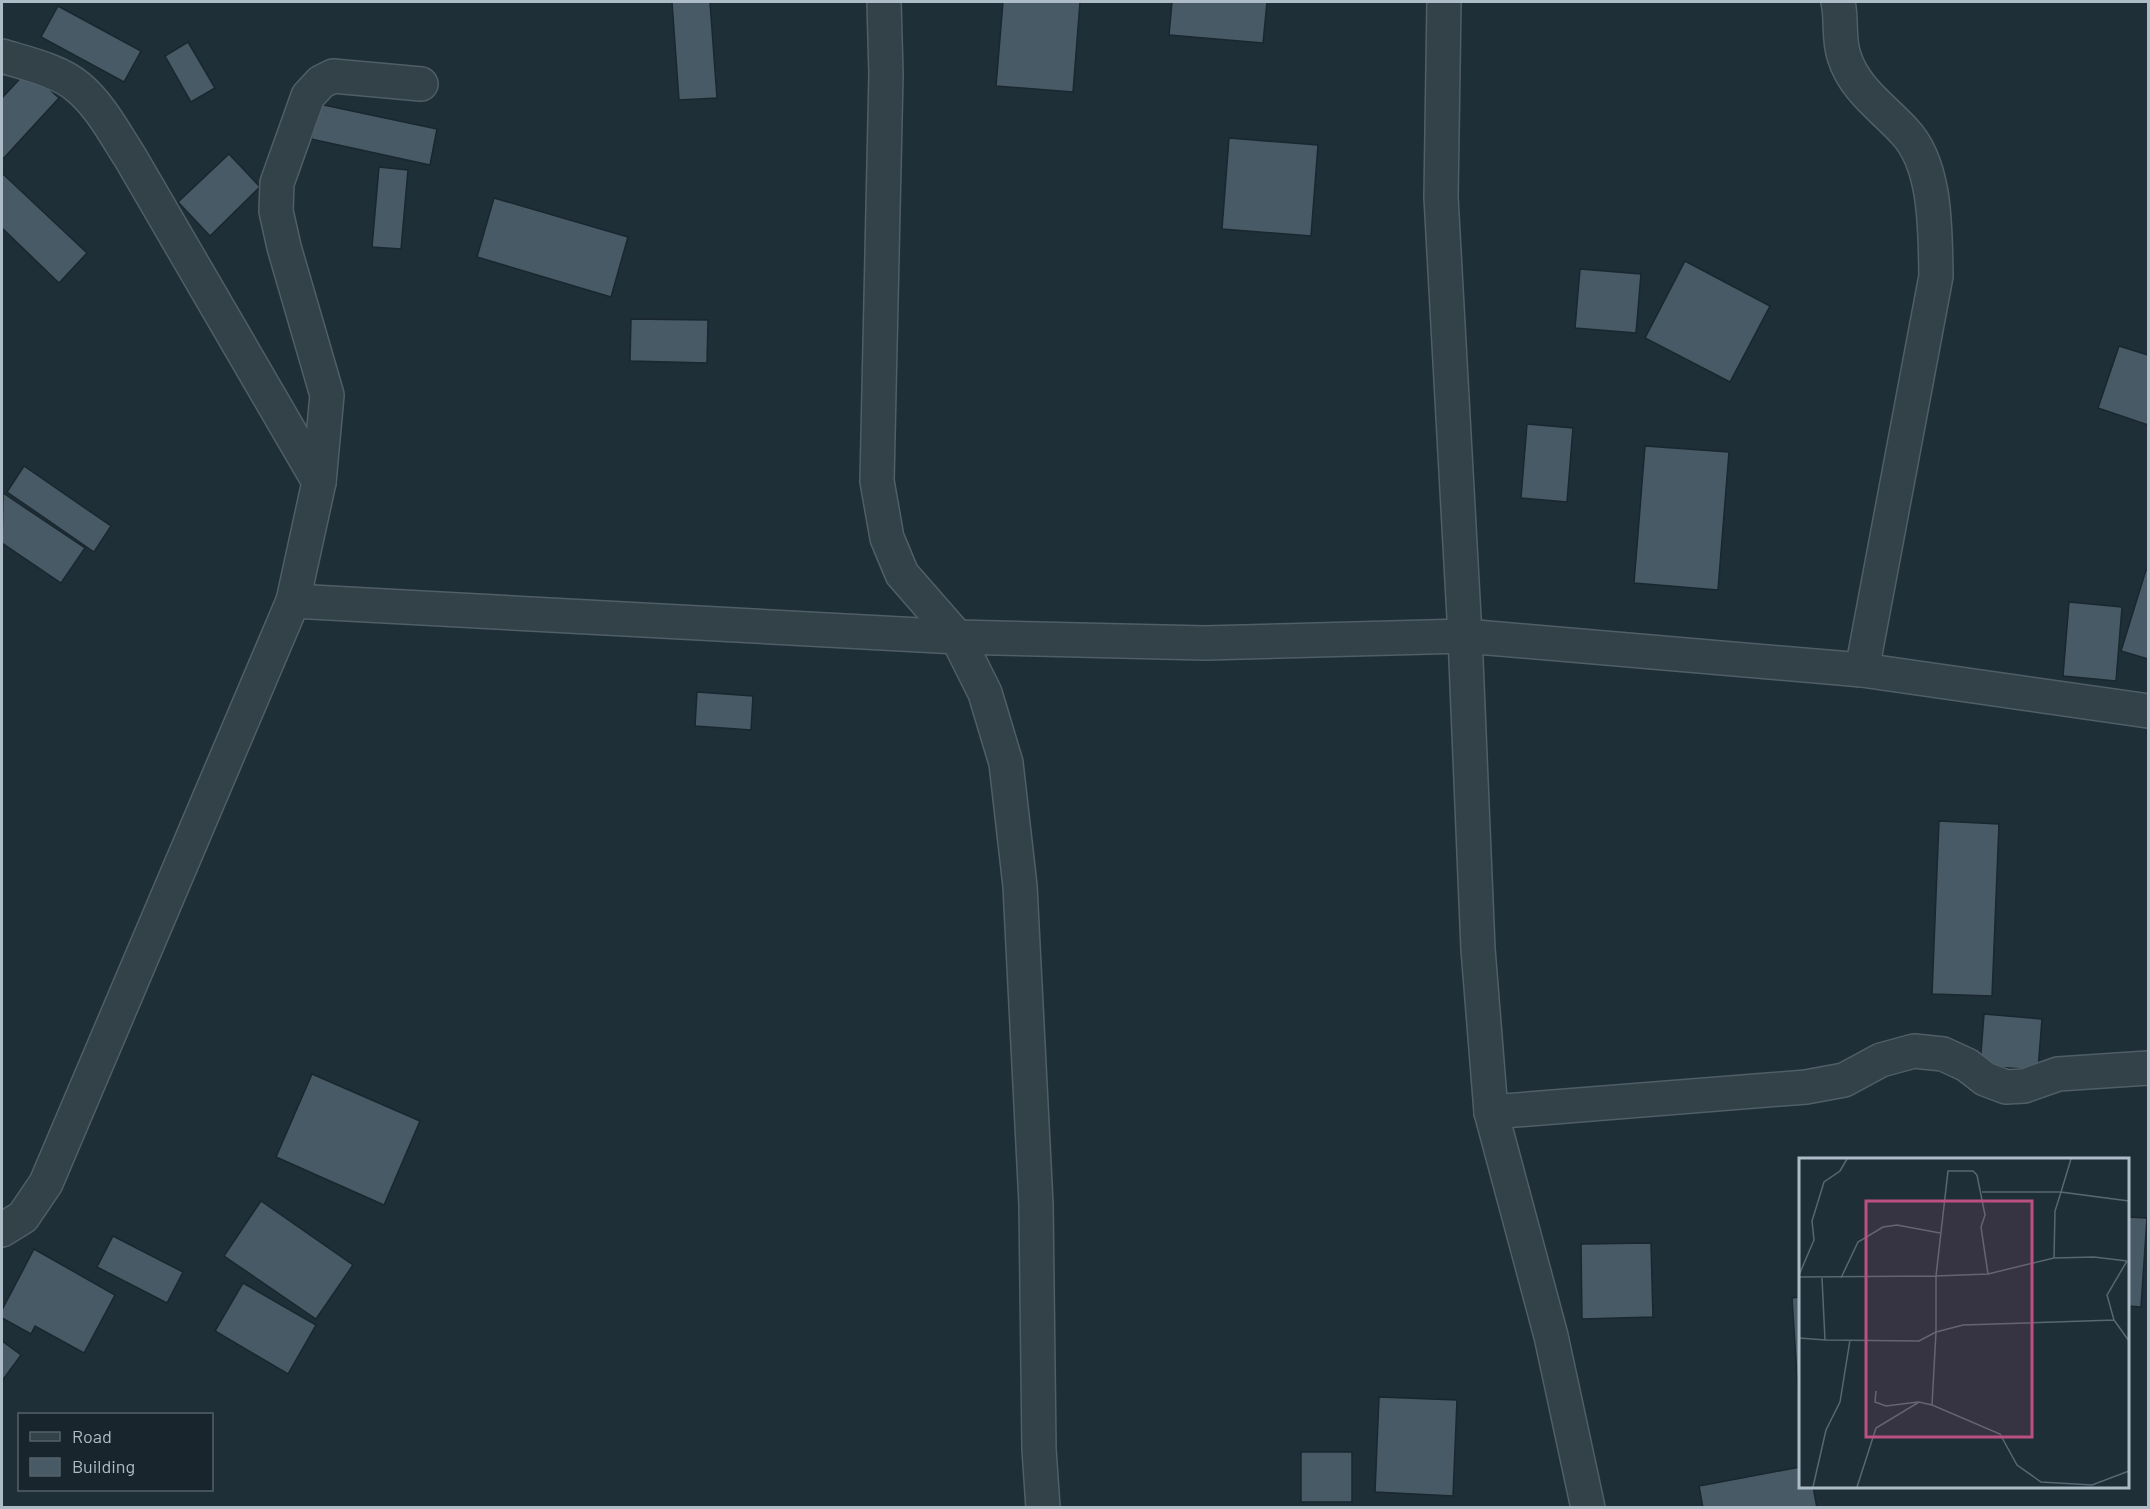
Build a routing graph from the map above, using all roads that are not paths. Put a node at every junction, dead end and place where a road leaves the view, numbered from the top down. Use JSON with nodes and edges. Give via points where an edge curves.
{"nodes":[{"id":1,"x":884,"y":2,"type":"edge"},
{"id":2,"x":1444,"y":2,"type":"edge"},
{"id":3,"x":1838,"y":2,"type":"edge"},
{"id":4,"x":2,"y":56,"type":"edge"},
{"id":5,"x":421,"y":84,"type":"dead end"},
{"id":6,"x":319,"y":482,"type":"junction"},
{"id":7,"x":293,"y":601,"type":"junction"},
{"id":8,"x":1465,"y":636,"type":"junction"},
{"id":9,"x":957,"y":637,"type":"junction"},
{"id":10,"x":1862,"y":670,"type":"junction"},
{"id":11,"x":2148,"y":711,"type":"edge"},
{"id":12,"x":2148,"y":1068,"type":"edge"},
{"id":13,"x":1491,"y":1112,"type":"junction"},
{"id":14,"x":2,"y":1230,"type":"edge"},
{"id":15,"x":1043,"y":1508,"type":"edge"},
{"id":16,"x":1588,"y":1508,"type":"edge"}],
"edges":[{"from":1,"to":9,"type":"street","via":[[886,86],[877,481],[887,538],[902,574]]},
{"from":2,"to":8,"type":"street","via":[[1441,197]]},
{"from":3,"to":10,"type":"street","via":[[1844,57],[1858,86],[1905,132],[1920,154],[1935,223],[1936,276]]},
{"from":4,"to":6,"type":"street","via":[[45,69],[78,86],[104,116]]},
{"from":5,"to":6,"type":"street","via":[[333,76],[321,82],[308,96],[277,183],[276,211],[284,247],[327,395]]},
{"from":6,"to":7,"type":"street"},
{"from":7,"to":9,"type":"street"},
{"from":7,"to":14,"type":"street","via":[[46,1183],[23,1217]]},
{"from":8,"to":9,"type":"street","via":[[1205,644]]},
{"from":8,"to":10,"type":"street"},
{"from":8,"to":13,"type":"street","via":[[1478,949]]},
{"from":9,"to":15,"type":"street","via":[[985,693],[1006,763],[1020,886],[1036,1204]]},
{"from":10,"to":11,"type":"street"},
{"from":12,"to":13,"type":"street","via":[[2058,1074],[2025,1086],[2006,1087],[1943,1054],[1914,1051],[1881,1060],[1845,1080],[1806,1087]]},
{"from":13,"to":16,"type":"street","via":[[1551,1336]]}]}
